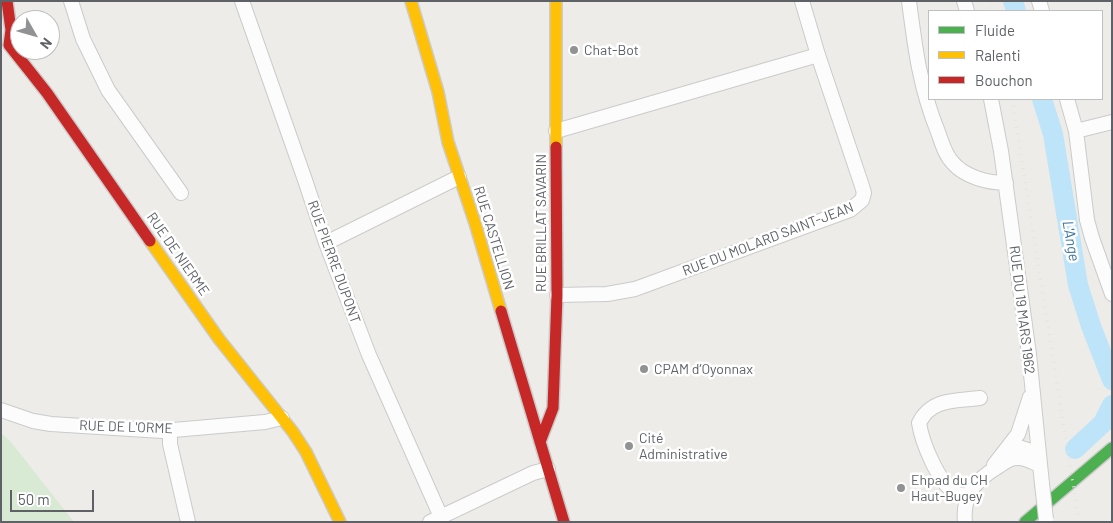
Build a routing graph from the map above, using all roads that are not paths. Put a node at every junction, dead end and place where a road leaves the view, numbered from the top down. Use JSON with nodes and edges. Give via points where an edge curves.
{"nodes":[{"id":1,"x":7,"y":1,"type":"edge"},
{"id":2,"x":71,"y":1,"type":"edge"},
{"id":3,"x":242,"y":1,"type":"edge"},
{"id":4,"x":411,"y":1,"type":"edge"},
{"id":5,"x":556,"y":1,"type":"edge"},
{"id":6,"x":802,"y":1,"type":"edge"},
{"id":7,"x":909,"y":1,"type":"edge"},
{"id":8,"x":5,"y":47,"type":"edge"},
{"id":9,"x":818,"y":55,"type":"junction"},
{"id":10,"x":991,"y":100,"type":"edge"},
{"id":11,"x":1067,"y":100,"type":"edge"},
{"id":12,"x":1112,"y":122,"type":"edge"},
{"id":13,"x":556,"y":131,"type":"junction"},
{"id":14,"x":1076,"y":131,"type":"junction"},
{"id":15,"x":459,"y":177,"type":"junction"},
{"id":16,"x":1006,"y":183,"type":"junction"},
{"id":17,"x":181,"y":193,"type":"dead end"},
{"id":18,"x":326,"y":243,"type":"junction"},
{"id":19,"x":1112,"y":294,"type":"edge"},
{"id":20,"x":556,"y":295,"type":"junction"},
{"id":21,"x":1032,"y":388,"type":"junction"},
{"id":22,"x":980,"y":398,"type":"dead end"},
{"id":23,"x":1,"y":410,"type":"edge"},
{"id":24,"x":282,"y":418,"type":"junction"},
{"id":25,"x":170,"y":431,"type":"junction"},
{"id":26,"x":540,"y":442,"type":"junction"},
{"id":27,"x":1112,"y":448,"type":"edge"},
{"id":28,"x":1001,"y":456,"type":"junction"},
{"id":29,"x":1039,"y":459,"type":"junction"},
{"id":30,"x":548,"y":469,"type":"junction"},
{"id":31,"x":987,"y":473,"type":"junction"},
{"id":32,"x":553,"y":484,"type":"junction"},
{"id":33,"x":967,"y":496,"type":"junction"},
{"id":34,"x":435,"y":519,"type":"edge"},
{"id":35,"x":1046,"y":520,"type":"edge"},
{"id":36,"x":188,"y":522,"type":"edge"},
{"id":37,"x":340,"y":522,"type":"edge"},
{"id":38,"x":552,"y":522,"type":"edge"},
{"id":39,"x":564,"y":522,"type":"edge"},
{"id":40,"x":965,"y":522,"type":"edge"},
{"id":41,"x":1025,"y":522,"type":"edge"}],
"edges":[{"from":1,"to":8,"type":"main road","name":"RUE DE NIERME","via":[[11,30]]},
{"from":2,"to":17,"type":"street","via":[[83,39],[108,90]]},
{"from":3,"to":18,"type":"street","name":"RUE PIERRE DUPONT"},
{"from":4,"to":15,"type":"main road","name":"RUE CASTELLION"},
{"from":5,"to":13,"type":"main road","name":"RUE BRILLAT SAVARIN"},
{"from":6,"to":9,"type":"street","name":"RUE DU MOLARD SAINT-JEAN"},
{"from":7,"to":16,"type":"street","via":[[921,81],[946,154],[966,173]]},
{"from":8,"to":24,"type":"main road","name":"RUE DE NIERME","via":[[47,92],[219,338]]},
{"from":9,"to":13,"type":"street"},
{"from":9,"to":20,"type":"street","name":"RUE DU MOLARD SAINT-JEAN","via":[[864,193],[857,206],[635,289],[607,294]]},
{"from":10,"to":16,"type":"street","name":"RUE DU 19 MARS 1962"},
{"from":11,"to":14,"type":"street"},
{"from":12,"to":14,"type":"street"},
{"from":13,"to":20,"type":"main road","name":"RUE BRILLAT SAVARIN"},
{"from":14,"to":19,"type":"street","via":[[1087,220]]},
{"from":15,"to":18,"type":"street"},
{"from":15,"to":26,"type":"main road","name":"RUE CASTELLION"},
{"from":16,"to":21,"type":"street","name":"RUE DU 19 MARS 1962"},
{"from":18,"to":34,"type":"street","name":"RUE PIERRE DUPONT"},
{"from":20,"to":26,"type":"main road","name":"RUE BRILLAT SAVARIN","via":[[554,408]]},
{"from":21,"to":28,"type":"street","via":[[1018,434]]},
{"from":21,"to":29,"type":"street","name":"RUE DU 19 MARS 1962"},
{"from":22,"to":33,"type":"street","via":[[936,405],[919,423],[926,448],[943,479],[955,492]]},
{"from":23,"to":25,"type":"street","name":"RUE DE L'ORME","via":[[51,424]]},
{"from":24,"to":25,"type":"street","name":"RUE DE L'ORME"},
{"from":24,"to":37,"type":"main road","name":"RUE DE NIERME","via":[[306,452]]},
{"from":25,"to":36,"type":"street","via":[[170,444]]},
{"from":26,"to":30,"type":"main road","name":"RUE CASTELLION"},
{"from":27,"to":41,"type":"main road"},
{"from":28,"to":29,"type":"street","via":[[1018,447]]},
{"from":28,"to":31,"type":"street"},
{"from":29,"to":31,"type":"street","via":[[1018,458]]},
{"from":29,"to":35,"type":"street","name":"RUE DU 19 MARS 1962","bridge":true},
{"from":30,"to":32,"type":"main road","name":"RUE CASTELLION"},
{"from":30,"to":34,"type":"street"},
{"from":31,"to":33,"type":"street"},
{"from":32,"to":38,"type":"main road"},
{"from":32,"to":39,"type":"main road","name":"RUE CASTELLION"},
{"from":33,"to":40,"type":"street"}]}
